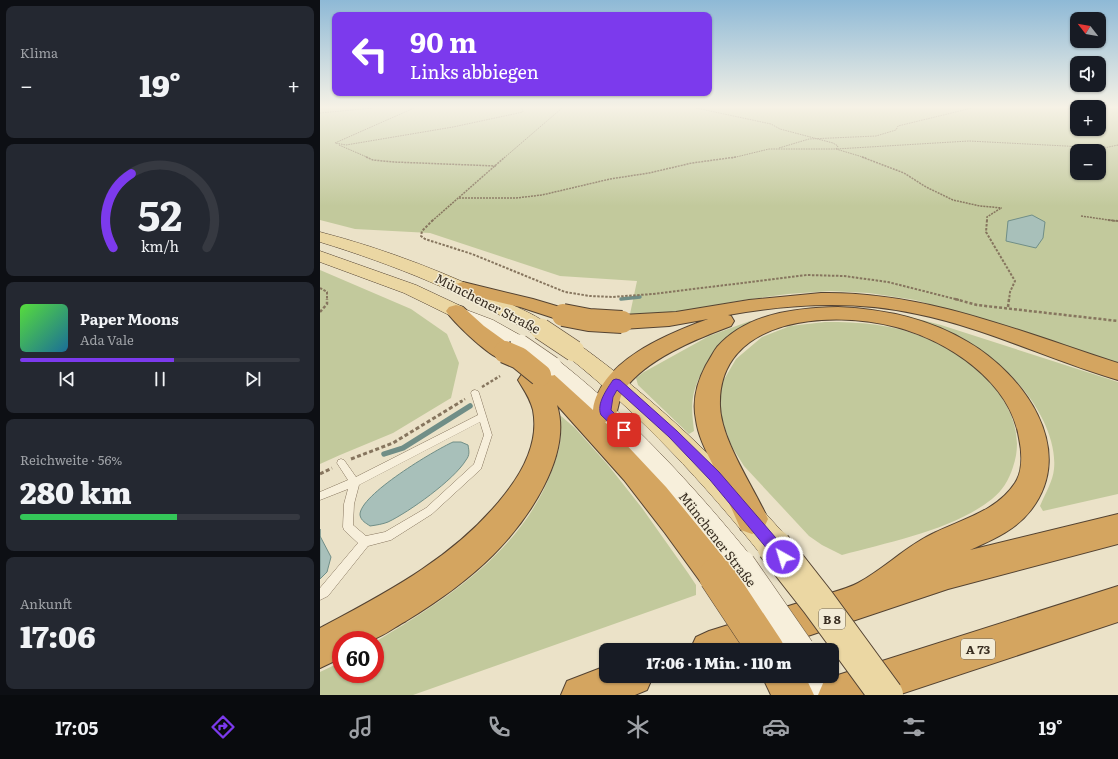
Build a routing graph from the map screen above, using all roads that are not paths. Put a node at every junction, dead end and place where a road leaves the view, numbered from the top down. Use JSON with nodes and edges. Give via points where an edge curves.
{"nodes":[{"id":1,"x":320,"y":237,"type":"edge"},
{"id":2,"x":320,"y":256,"type":"edge"},
{"id":3,"x":463,"y":288,"type":"junction"},
{"id":4,"x":770,"y":303,"type":"junction"},
{"id":5,"x":456,"y":311,"type":"joint"},
{"id":6,"x":1118,"y":372,"type":"edge"},
{"id":7,"x":540,"y":374,"type":"junction"},
{"id":8,"x":616,"y":383,"type":"junction"},
{"id":9,"x":475,"y":392,"type":"road end"},
{"id":10,"x":605,"y":412,"type":"junction"},
{"id":11,"x":482,"y":417,"type":"junction"},
{"id":12,"x":341,"y":463,"type":"road end"},
{"id":13,"x":355,"y":482,"type":"junction"},
{"id":14,"x":320,"y":496,"type":"edge"},
{"id":15,"x":752,"y":519,"type":"junction"},
{"id":16,"x":1118,"y":529,"type":"edge"},
{"id":17,"x":366,"y":542,"type":"junction"},
{"id":18,"x":729,"y":570,"type":"junction"},
{"id":19,"x":320,"y":594,"type":"edge"},
{"id":20,"x":867,"y":598,"type":"junction"},
{"id":21,"x":1118,"y":604,"type":"edge"},
{"id":22,"x":730,"y":643,"type":"edge"},
{"id":23,"x":763,"y":643,"type":"edge"},
{"id":24,"x":793,"y":643,"type":"edge"},
{"id":25,"x":320,"y":649,"type":"edge"},
{"id":26,"x":614,"y":683,"type":"edge"},
{"id":27,"x":786,"y":683,"type":"edge"},
{"id":28,"x":820,"y":683,"type":"edge"},
{"id":29,"x":581,"y":695,"type":"edge"},
{"id":30,"x":794,"y":695,"type":"edge"},
{"id":31,"x":828,"y":695,"type":"edge"},
{"id":32,"x":838,"y":695,"type":"edge"},
{"id":33,"x":886,"y":695,"type":"edge"}],
"edges":[{"from":1,"to":3,"type":"main road","name":"Münchener Straße","via":[[404,264]]},
{"from":2,"to":5,"type":"main road","name":"Münchener Straße","via":[[410,289]]},
{"from":3,"to":4,"type":"highway","bridge":true,"via":[[563,315],[622,322],[675,319]]},
{"from":3,"to":8,"type":"main road","name":"Münchener Straße","number":"B 8","bridge":true,"via":[[541,329]]},
{"from":4,"to":6,"type":"highway","via":[[851,299],[908,306],[964,320]]},
{"from":4,"to":8,"type":"highway","via":[[683,338],[638,364]]},
{"from":5,"to":7,"type":"highway","via":[[477,331],[513,348],[512,362]]},
{"from":7,"to":10,"type":"main road","name":"Münchener Straße"},
{"from":7,"to":18,"type":"highway","via":[[627,462],[684,531]]},
{"from":7,"to":25,"type":"highway","via":[[539,391],[547,420],[543,453],[537,471],[495,531],[471,554],[428,586],[398,606]]},
{"from":8,"to":10,"type":"highway","via":[[608,397]]},
{"from":8,"to":15,"type":"main road","name":"Münchener Straße","number":"B 8","via":[[692,452]]},
{"from":9,"to":11,"type":"lane"},
{"from":10,"to":18,"type":"main road","name":"Münchener Straße","via":[[666,475]]},
{"from":11,"to":13,"type":"lane"},
{"from":11,"to":17,"type":"lane","via":[[488,435],[478,466],[429,511],[387,536]]},
{"from":12,"to":13,"type":"lane"},
{"from":13,"to":14,"type":"lane"},
{"from":13,"to":17,"type":"lane","via":[[349,504],[348,527]]},
{"from":15,"to":20,"type":"highway","via":[[713,436],[706,409],[708,388],[715,367],[732,345],[746,333],[765,324],[797,316],[832,313],[867,315],[909,323],[947,339],[973,355],[1003,381],[1030,425],[1035,458],[1027,491],[1008,513],[997,521],[942,545]]},
{"from":15,"to":33,"type":"main road","name":"Münchener Straße","number":"B 8","bridge":true,"via":[[818,602]]},
{"from":16,"to":20,"type":"highway","via":[[948,572]]},
{"from":17,"to":19,"type":"lane"},
{"from":18,"to":23,"type":"highway","bridge":true},
{"from":18,"to":24,"type":"main road","name":"Münchener Straße","bridge":true},
{"from":20,"to":22,"type":"highway"},
{"from":21,"to":32,"type":"highway","number":"A 73"},
{"from":26,"to":29,"type":"highway"},
{"from":27,"to":30,"type":"highway"},
{"from":28,"to":31,"type":"main road"}]}
